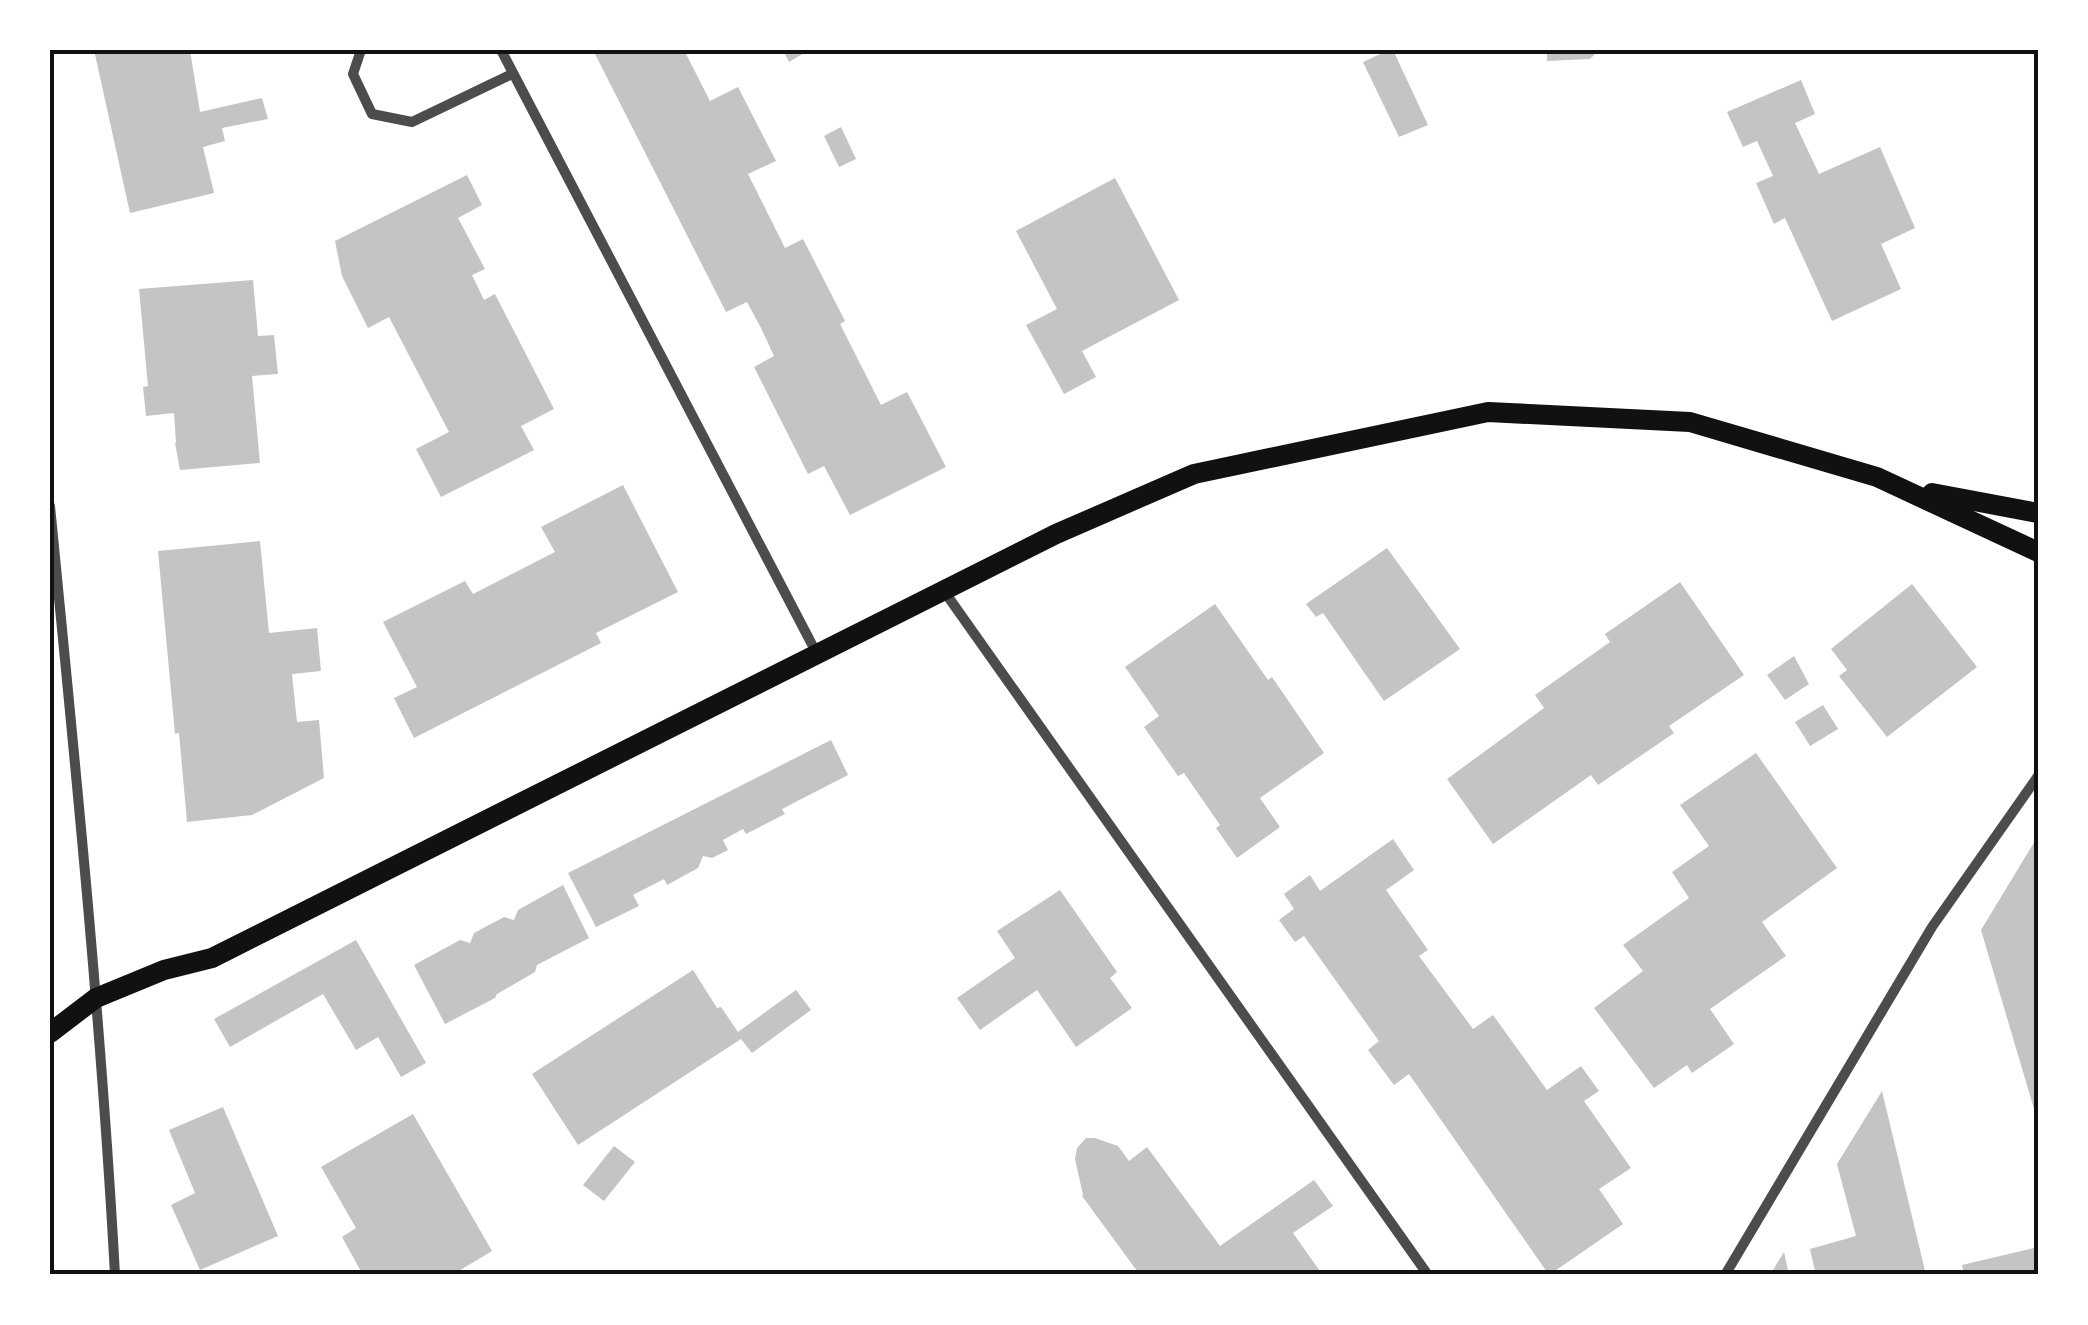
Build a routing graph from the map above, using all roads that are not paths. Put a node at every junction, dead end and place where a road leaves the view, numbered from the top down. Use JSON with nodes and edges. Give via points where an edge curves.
{"nodes":[{"id":1,"x":361,"y":50,"type":"edge"},
{"id":2,"x":501,"y":50,"type":"edge"},
{"id":3,"x":512,"y":74,"type":"junction"},
{"id":4,"x":1902,"y":487,"type":"junction"},
{"id":5,"x":50,"y":506,"type":"edge"},
{"id":6,"x":2038,"y":513,"type":"edge"},
{"id":7,"x":2038,"y":552,"type":"edge"},
{"id":8,"x":944,"y":590,"type":"junction"},
{"id":9,"x":817,"y":654,"type":"junction"},
{"id":10,"x":2038,"y":776,"type":"edge"},
{"id":11,"x":96,"y":998,"type":"junction"},
{"id":12,"x":50,"y":1033,"type":"edge"},
{"id":13,"x":115,"y":1275,"type":"edge"},
{"id":14,"x":1428,"y":1275,"type":"edge"},
{"id":15,"x":1724,"y":1275,"type":"edge"}],
"edges":[{"from":1,"to":3,"type":"street","via":[[353,74],[372,114],[412,122]]},
{"from":2,"to":3,"type":"street"},
{"from":3,"to":9,"type":"street"},
{"from":4,"to":6,"type":"main road"},
{"from":4,"to":7,"type":"main road"},
{"from":4,"to":8,"type":"main road","via":[[1690,422],[1488,412],[1194,474]]},
{"from":5,"to":11,"type":"street"},
{"from":8,"to":9,"type":"main road"},
{"from":8,"to":14,"type":"street"},
{"from":9,"to":11,"type":"main road","via":[[212,958]]},
{"from":10,"to":15,"type":"street","via":[[1932,926]]},
{"from":11,"to":12,"type":"main road"},
{"from":11,"to":13,"type":"street"}]}
